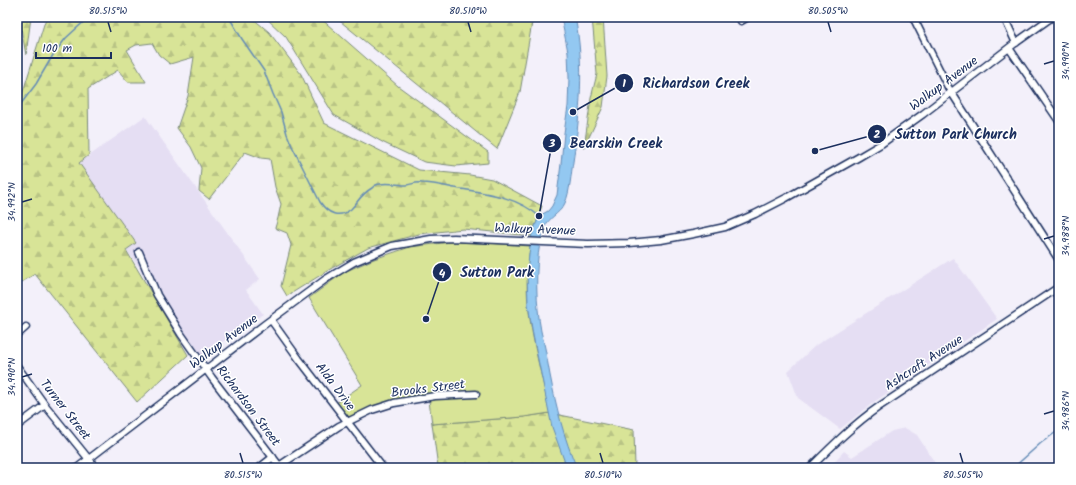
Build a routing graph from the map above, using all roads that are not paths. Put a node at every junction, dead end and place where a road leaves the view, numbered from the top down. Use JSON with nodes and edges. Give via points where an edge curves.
{"nodes":[{"id":1,"x":748,"y":17,"type":"edge"},
{"id":2,"x":913,"y":17,"type":"edge"},
{"id":3,"x":1004,"y":17,"type":"edge"},
{"id":4,"x":1052,"y":17,"type":"edge"},
{"id":5,"x":741,"y":21,"type":"dead end"},
{"id":6,"x":1016,"y":43,"type":"junction"},
{"id":7,"x":1009,"y":48,"type":"junction"},
{"id":8,"x":951,"y":92,"type":"junction"},
{"id":9,"x":1059,"y":121,"type":"edge"},
{"id":10,"x":139,"y":252,"type":"dead end"},
{"id":11,"x":1059,"y":260,"type":"edge"},
{"id":12,"x":1059,"y":287,"type":"edge"},
{"id":13,"x":271,"y":320,"type":"junction"},
{"id":14,"x":26,"y":327,"type":"dead end"},
{"id":15,"x":17,"y":335,"type":"edge"},
{"id":16,"x":17,"y":366,"type":"edge"},
{"id":17,"x":206,"y":369,"type":"junction"},
{"id":18,"x":476,"y":394,"type":"dead end"},
{"id":19,"x":45,"y":404,"type":"junction"},
{"id":20,"x":347,"y":421,"type":"junction"},
{"id":21,"x":17,"y":426,"type":"edge"},
{"id":22,"x":273,"y":457,"type":"junction"},
{"id":23,"x":89,"y":459,"type":"junction"},
{"id":24,"x":1059,"y":466,"type":"edge"},
{"id":25,"x":280,"y":467,"type":"edge"},
{"id":26,"x":77,"y":468,"type":"edge"},
{"id":27,"x":96,"y":468,"type":"edge"},
{"id":28,"x":259,"y":468,"type":"edge"},
{"id":29,"x":383,"y":468,"type":"edge"},
{"id":30,"x":810,"y":468,"type":"edge"},
{"id":31,"x":1056,"y":468,"type":"edge"}],
"edges":[{"from":1,"to":5,"type":"street"},
{"from":2,"to":8,"type":"street"},
{"from":3,"to":6,"type":"street"},
{"from":4,"to":6,"type":"street"},
{"from":6,"to":7,"type":"street","name":"Walkup Avenue"},
{"from":7,"to":8,"type":"street","name":"Walkup Avenue"},
{"from":7,"to":9,"type":"street"},
{"from":8,"to":11,"type":"street"},
{"from":8,"to":13,"type":"street","name":"Walkup Avenue","via":[[898,133],[864,154],[786,198],[725,227],[661,240],[629,243],[454,238],[392,246],[354,262],[326,279]]},
{"from":10,"to":17,"type":"street","name":"Richardson Street","via":[[161,302]]},
{"from":12,"to":30,"type":"street","name":"Ashcraft Avenue","via":[[868,414]]},
{"from":13,"to":17,"type":"street","name":"Walkup Avenue"},
{"from":13,"to":20,"type":"street","name":"Alda Drive"},
{"from":14,"to":15,"type":"street"},
{"from":16,"to":19,"type":"street","name":"Turner Street"},
{"from":17,"to":22,"type":"street","name":"Richardson Street"},
{"from":17,"to":23,"type":"street","name":"Walkup Avenue"},
{"from":18,"to":20,"type":"street","name":"Brooks Street","via":[[394,402]]},
{"from":19,"to":21,"type":"street"},
{"from":19,"to":23,"type":"street","name":"Turner Street"},
{"from":20,"to":25,"type":"street","name":"Brooks Street"},
{"from":20,"to":29,"type":"street","name":"Alda Drive"},
{"from":22,"to":25,"type":"street","name":"Richardson Street"},
{"from":22,"to":28,"type":"street"},
{"from":23,"to":26,"type":"street","name":"Walkup Avenue"},
{"from":23,"to":27,"type":"street","name":"Turner Street"},
{"from":24,"to":31,"type":"street"}]}
